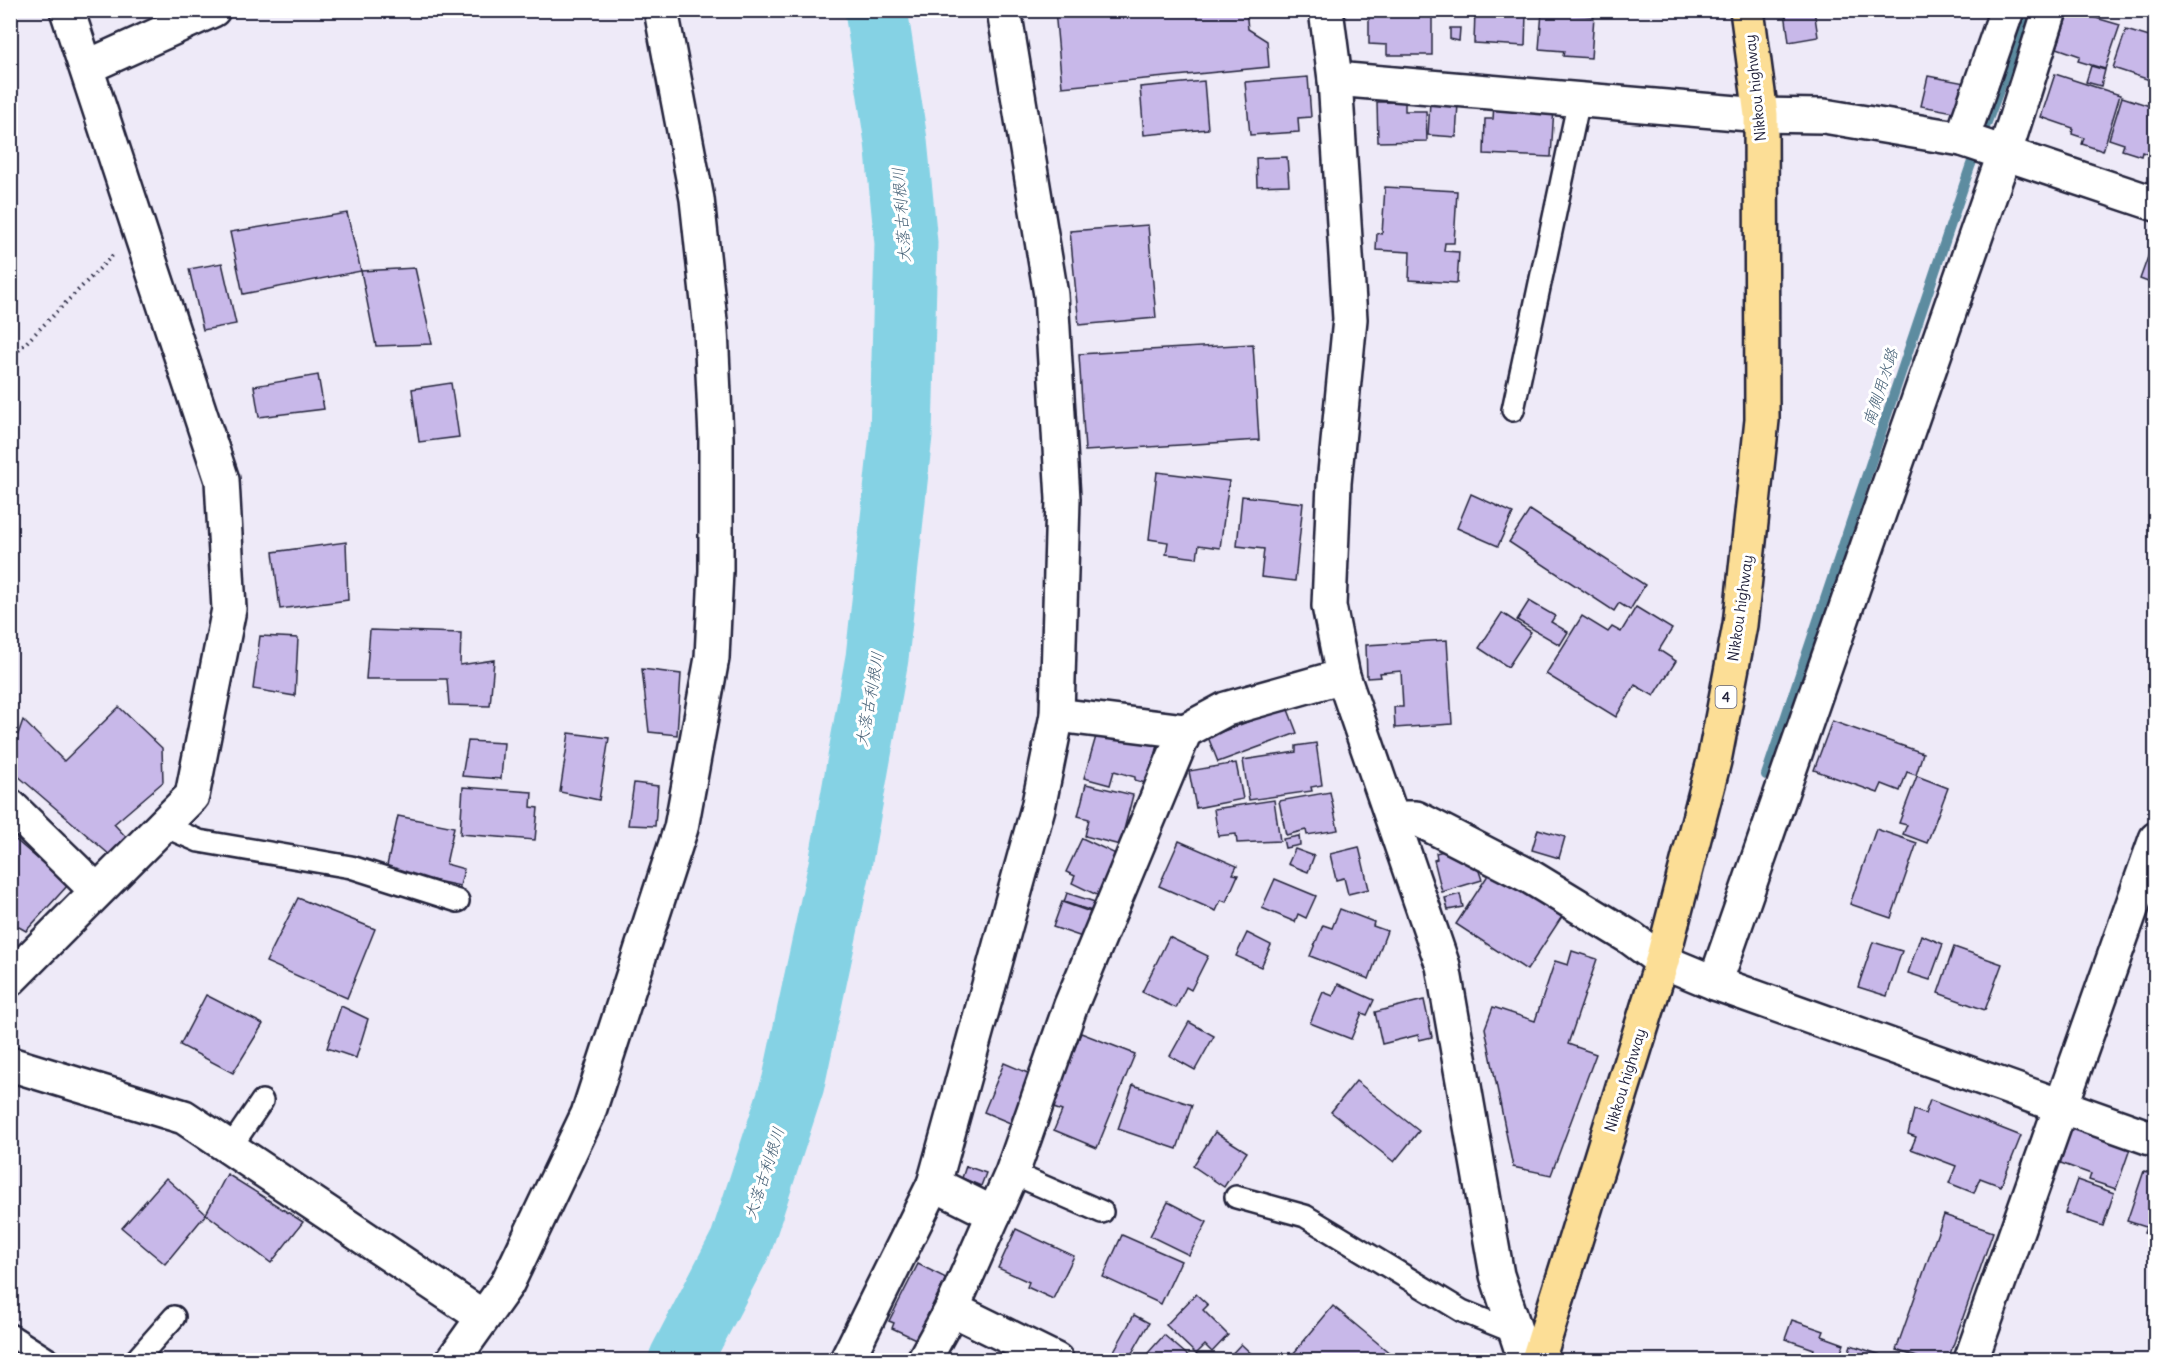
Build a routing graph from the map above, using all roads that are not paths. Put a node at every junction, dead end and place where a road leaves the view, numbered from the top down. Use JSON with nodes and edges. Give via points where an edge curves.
{"nodes":[{"id":1,"x":67,"y":10,"type":"edge"},
{"id":2,"x":213,"y":10,"type":"edge"},
{"id":3,"x":661,"y":10,"type":"edge"},
{"id":4,"x":1004,"y":10,"type":"edge"},
{"id":5,"x":1326,"y":10,"type":"edge"},
{"id":6,"x":1747,"y":10,"type":"edge"},
{"id":7,"x":2007,"y":10,"type":"edge"},
{"id":8,"x":2050,"y":10,"type":"edge"},
{"id":9,"x":87,"y":67,"type":"junction"},
{"id":10,"x":1335,"y":79,"type":"junction"},
{"id":11,"x":1579,"y":100,"type":"junction"},
{"id":12,"x":1761,"y":116,"type":"junction"},
{"id":13,"x":1962,"y":140,"type":"junction"},
{"id":14,"x":2005,"y":152,"type":"junction"},
{"id":15,"x":2156,"y":204,"type":"edge"},
{"id":16,"x":1514,"y":410,"type":"dead end"},
{"id":17,"x":1343,"y":676,"type":"junction"},
{"id":18,"x":1057,"y":715,"type":"junction"},
{"id":19,"x":1185,"y":731,"type":"junction"},
{"id":20,"x":10,"y":806,"type":"edge"},
{"id":21,"x":1394,"y":818,"type":"junction"},
{"id":22,"x":164,"y":826,"type":"junction"},
{"id":23,"x":2156,"y":839,"type":"edge"},
{"id":24,"x":97,"y":891,"type":"junction"},
{"id":25,"x":458,"y":901,"type":"dead end"},
{"id":26,"x":1662,"y":961,"type":"junction"},
{"id":27,"x":10,"y":979,"type":"edge"},
{"id":28,"x":1715,"y":983,"type":"junction"},
{"id":29,"x":10,"y":1064,"type":"edge"},
{"id":30,"x":262,"y":1101,"type":"dead end"},
{"id":31,"x":2061,"y":1107,"type":"junction"},
{"id":32,"x":2156,"y":1140,"type":"edge"},
{"id":33,"x":230,"y":1148,"type":"junction"},
{"id":34,"x":1012,"y":1173,"type":"junction"},
{"id":35,"x":934,"y":1184,"type":"junction"},
{"id":36,"x":1236,"y":1197,"type":"dead end"},
{"id":37,"x":1102,"y":1212,"type":"dead end"},
{"id":38,"x":994,"y":1214,"type":"junction"},
{"id":39,"x":952,"y":1309,"type":"junction"},
{"id":40,"x":174,"y":1317,"type":"dead end"},
{"id":41,"x":483,"y":1317,"type":"junction"},
{"id":42,"x":10,"y":1335,"type":"edge"},
{"id":43,"x":1520,"y":1346,"type":"edge"},
{"id":44,"x":49,"y":1360,"type":"edge"},
{"id":45,"x":136,"y":1360,"type":"edge"},
{"id":46,"x":453,"y":1360,"type":"edge"},
{"id":47,"x":847,"y":1360,"type":"edge"},
{"id":48,"x":924,"y":1360,"type":"edge"},
{"id":49,"x":1056,"y":1360,"type":"edge"},
{"id":50,"x":1538,"y":1360,"type":"edge"},
{"id":51,"x":1971,"y":1360,"type":"edge"}],
"edges":[{"from":1,"to":9,"type":"street"},
{"from":2,"to":9,"type":"street"},
{"from":3,"to":41,"type":"street","via":[[697,199],[711,330],[716,438],[712,658],[681,828],[588,1114],[507,1284]]},
{"from":4,"to":18,"type":"street","via":[[1051,295],[1063,499]]},
{"from":5,"to":10,"type":"street"},
{"from":6,"to":12,"type":"highway","name":"Nikkou highway","number":"4"},
{"from":7,"to":13,"type":"street"},
{"from":8,"to":14,"type":"street"},
{"from":9,"to":22,"type":"street","via":[[222,480],[229,609],[192,796]]},
{"from":10,"to":11,"type":"street"},
{"from":10,"to":17,"type":"street","via":[[1350,319],[1334,483],[1329,606]]},
{"from":11,"to":12,"type":"street"},
{"from":11,"to":16,"type":"lane"},
{"from":12,"to":13,"type":"street","via":[[1824,116]]},
{"from":12,"to":26,"type":"highway","name":"Nikkou highway","number":"4","via":[[1762,420],[1740,625],[1714,761]]},
{"from":13,"to":14,"type":"street"},
{"from":14,"to":15,"type":"street"},
{"from":14,"to":28,"type":"street"},
{"from":17,"to":19,"type":"street","via":[[1226,710]]},
{"from":17,"to":21,"type":"street"},
{"from":18,"to":19,"type":"street"},
{"from":18,"to":35,"type":"street","via":[[1038,808]]},
{"from":19,"to":34,"type":"street","via":[[1071,1005]]},
{"from":20,"to":24,"type":"street"},
{"from":21,"to":26,"type":"street","via":[[1416,818],[1528,876]]},
{"from":21,"to":43,"type":"street","via":[[1443,966],[1497,1275]]},
{"from":22,"to":24,"type":"street"},
{"from":22,"to":25,"type":"lane","via":[[199,841],[351,867]]},
{"from":23,"to":31,"type":"street"},
{"from":24,"to":27,"type":"street"},
{"from":26,"to":28,"type":"street"},
{"from":26,"to":50,"type":"highway","name":"Nikkou highway","number":"4"},
{"from":28,"to":31,"type":"street"},
{"from":29,"to":33,"type":"street","via":[[184,1117]]},
{"from":30,"to":33,"type":"lane"},
{"from":31,"to":32,"type":"street"},
{"from":31,"to":51,"type":"street"},
{"from":33,"to":41,"type":"street"},
{"from":34,"to":37,"type":"lane"},
{"from":34,"to":38,"type":"street"},
{"from":35,"to":38,"type":"street"},
{"from":35,"to":47,"type":"street"},
{"from":36,"to":43,"type":"lane","via":[[1305,1216]]},
{"from":38,"to":39,"type":"street"},
{"from":39,"to":48,"type":"street"},
{"from":39,"to":49,"type":"street"},
{"from":40,"to":45,"type":"lane"},
{"from":41,"to":46,"type":"street"},
{"from":42,"to":44,"type":"lane"}]}
